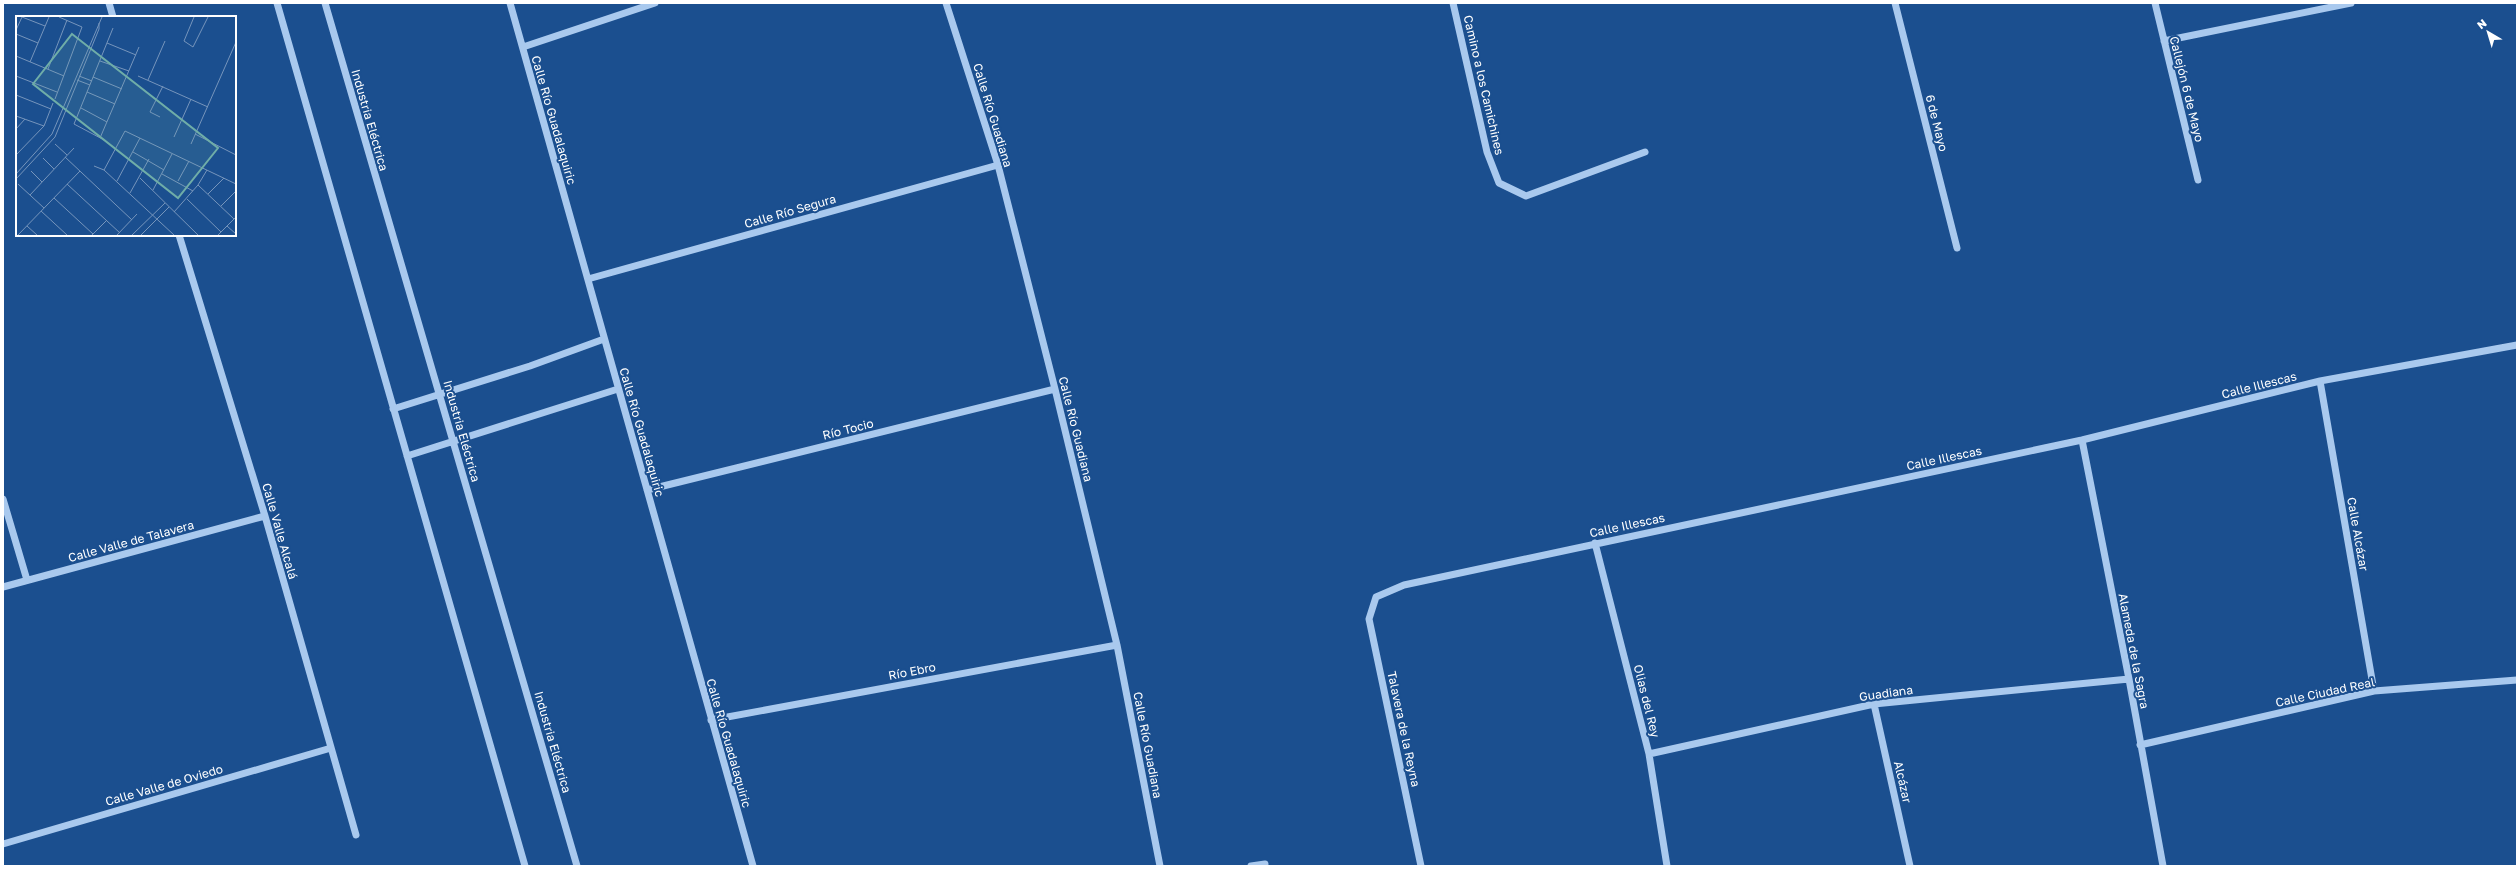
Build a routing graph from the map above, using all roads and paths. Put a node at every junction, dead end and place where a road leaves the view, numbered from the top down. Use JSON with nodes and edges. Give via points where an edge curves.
{"nodes":[{"id":1,"x":109,"y":3,"type":"edge"},
{"id":2,"x":278,"y":3,"type":"edge"},
{"id":3,"x":325,"y":3,"type":"edge"},
{"id":4,"x":510,"y":3,"type":"edge"},
{"id":5,"x":655,"y":3,"type":"edge"},
{"id":6,"x":946,"y":3,"type":"edge"},
{"id":7,"x":1454,"y":3,"type":"edge"},
{"id":8,"x":1895,"y":3,"type":"edge"},
{"id":9,"x":2155,"y":3,"type":"edge"},
{"id":10,"x":2351,"y":3,"type":"edge"},
{"id":11,"x":113,"y":16,"type":"edge"},
{"id":12,"x":2164,"y":41,"type":"junction"},
{"id":13,"x":523,"y":47,"type":"junction"},
{"id":14,"x":1645,"y":152,"type":"dead end"},
{"id":15,"x":998,"y":165,"type":"junction"},
{"id":16,"x":2198,"y":180,"type":"dead end"},
{"id":17,"x":179,"y":236,"type":"edge"},
{"id":18,"x":1957,"y":248,"type":"dead end"},
{"id":19,"x":588,"y":279,"type":"junction"},
{"id":20,"x":604,"y":339,"type":"junction"},
{"id":21,"x":2517,"y":345,"type":"edge"},
{"id":22,"x":2320,"y":381,"type":"junction"},
{"id":23,"x":618,"y":389,"type":"junction"},
{"id":24,"x":1055,"y":389,"type":"junction"},
{"id":25,"x":439,"y":394,"type":"junction"},
{"id":26,"x":393,"y":409,"type":"junction"},
{"id":27,"x":2082,"y":440,"type":"junction"},
{"id":28,"x":453,"y":442,"type":"junction"},
{"id":29,"x":407,"y":456,"type":"junction"},
{"id":30,"x":647,"y":490,"type":"junction"},
{"id":31,"x":3,"y":499,"type":"edge"},
{"id":32,"x":265,"y":516,"type":"junction"},
{"id":33,"x":1595,"y":543,"type":"junction"},
{"id":34,"x":28,"y":580,"type":"junction"},
{"id":35,"x":3,"y":587,"type":"edge"},
{"id":36,"x":1376,"y":597,"type":"joint"},
{"id":37,"x":1117,"y":645,"type":"junction"},
{"id":38,"x":2129,"y":679,"type":"junction"},
{"id":39,"x":2517,"y":680,"type":"edge"},
{"id":40,"x":2374,"y":691,"type":"junction"},
{"id":41,"x":1874,"y":704,"type":"junction"},
{"id":42,"x":711,"y":720,"type":"junction"},
{"id":43,"x":2140,"y":745,"type":"junction"},
{"id":44,"x":331,"y":748,"type":"junction"},
{"id":45,"x":1649,"y":754,"type":"junction"},
{"id":46,"x":356,"y":835,"type":"dead end"},
{"id":47,"x":3,"y":844,"type":"edge"},
{"id":48,"x":1265,"y":864,"type":"dead end"},
{"id":49,"x":525,"y":866,"type":"edge"},
{"id":50,"x":577,"y":866,"type":"edge"},
{"id":51,"x":753,"y":866,"type":"edge"},
{"id":52,"x":1160,"y":866,"type":"edge"},
{"id":53,"x":1251,"y":866,"type":"edge"},
{"id":54,"x":1421,"y":866,"type":"edge"},
{"id":55,"x":1666,"y":866,"type":"edge"},
{"id":56,"x":1910,"y":866,"type":"edge"},
{"id":57,"x":2163,"y":866,"type":"edge"}],
"edges":[{"from":1,"to":11,"type":"street"},
{"from":2,"to":26,"type":"street"},
{"from":3,"to":25,"type":"street","name":"Industria Eléctrica"},
{"from":4,"to":13,"type":"street","name":"Calle Río Guadalaquiric"},
{"from":5,"to":13,"type":"street"},
{"from":6,"to":15,"type":"street","name":"Calle Río Guadiana"},
{"from":7,"to":14,"type":"street","name":"Camino a los Camichines","via":[[1487,152],[1499,183],[1526,196]]},
{"from":8,"to":18,"type":"street","name":"6 de Mayo"},
{"from":9,"to":12,"type":"street","name":"Callejón 6 de Mayo"},
{"from":10,"to":12,"type":"street"},
{"from":12,"to":16,"type":"street","name":"Callejón 6 de Mayo"},
{"from":13,"to":19,"type":"street","name":"Calle Río Guadalaquiric"},
{"from":15,"to":19,"type":"street","name":"Calle Río Segura"},
{"from":15,"to":24,"type":"street","name":"Calle Río Guadiana"},
{"from":17,"to":32,"type":"street","name":"Calle Valle Alcalá"},
{"from":19,"to":20,"type":"street","name":"Calle Río Guadalaquiric"},
{"from":20,"to":23,"type":"street","name":"Calle Río Guadalaquiric"},
{"from":20,"to":25,"type":"street","via":[[530,366]]},
{"from":21,"to":22,"type":"street","name":"Calle Illescas"},
{"from":22,"to":27,"type":"street","name":"Calle Illescas"},
{"from":22,"to":40,"type":"street","name":"Calle Alcázar"},
{"from":23,"to":28,"type":"street"},
{"from":23,"to":30,"type":"street","name":"Calle Río Guadalaquiric"},
{"from":24,"to":30,"type":"street","name":"Río Tocio"},
{"from":24,"to":37,"type":"street","name":"Calle Río Guadiana"},
{"from":25,"to":26,"type":"street"},
{"from":25,"to":28,"type":"street","name":"Industria Eléctrica"},
{"from":26,"to":29,"type":"street"},
{"from":27,"to":33,"type":"street","name":"Calle Illescas"},
{"from":27,"to":38,"type":"street","name":"Alameda de la Sagra"},
{"from":28,"to":29,"type":"street"},
{"from":28,"to":50,"type":"street","name":"Industria Eléctrica"},
{"from":29,"to":49,"type":"street"},
{"from":30,"to":42,"type":"street","name":"Calle Río Guadalaquiric"},
{"from":31,"to":34,"type":"street"},
{"from":32,"to":34,"type":"street","name":"Calle Valle de Talavera"},
{"from":32,"to":44,"type":"street","name":"Calle Valle Alcalá"},
{"from":33,"to":36,"type":"street","name":"Calle Illescas","via":[[1404,585]]},
{"from":33,"to":45,"type":"street","name":"Olias del Rey"},
{"from":34,"to":35,"type":"street","name":"Calle Valle de Talavera"},
{"from":36,"to":54,"type":"street","name":"Talavera de la Reyna","via":[[1369,619]]},
{"from":37,"to":42,"type":"street","name":"Río Ebro"},
{"from":37,"to":52,"type":"street","name":"Calle Río Guadiana"},
{"from":38,"to":41,"type":"street","name":"Guadiana"},
{"from":38,"to":43,"type":"street","name":"Alameda de la Sagra"},
{"from":39,"to":40,"type":"street","name":"Calle Ciudad Real"},
{"from":40,"to":43,"type":"street","name":"Calle Ciudad Real"},
{"from":41,"to":45,"type":"street","name":"Guadiana"},
{"from":41,"to":56,"type":"street","name":"Alcázar"},
{"from":42,"to":51,"type":"street","name":"Calle Río Guadalaquiric"},
{"from":43,"to":57,"type":"street","name":"Alameda de la Sagra"},
{"from":44,"to":46,"type":"street","name":"Calle Valle Alcalá"},
{"from":44,"to":47,"type":"street","name":"Calle Valle de Oviedo"},
{"from":45,"to":55,"type":"street","name":"Olias del Rey"},
{"from":48,"to":53,"type":"street"}]}
